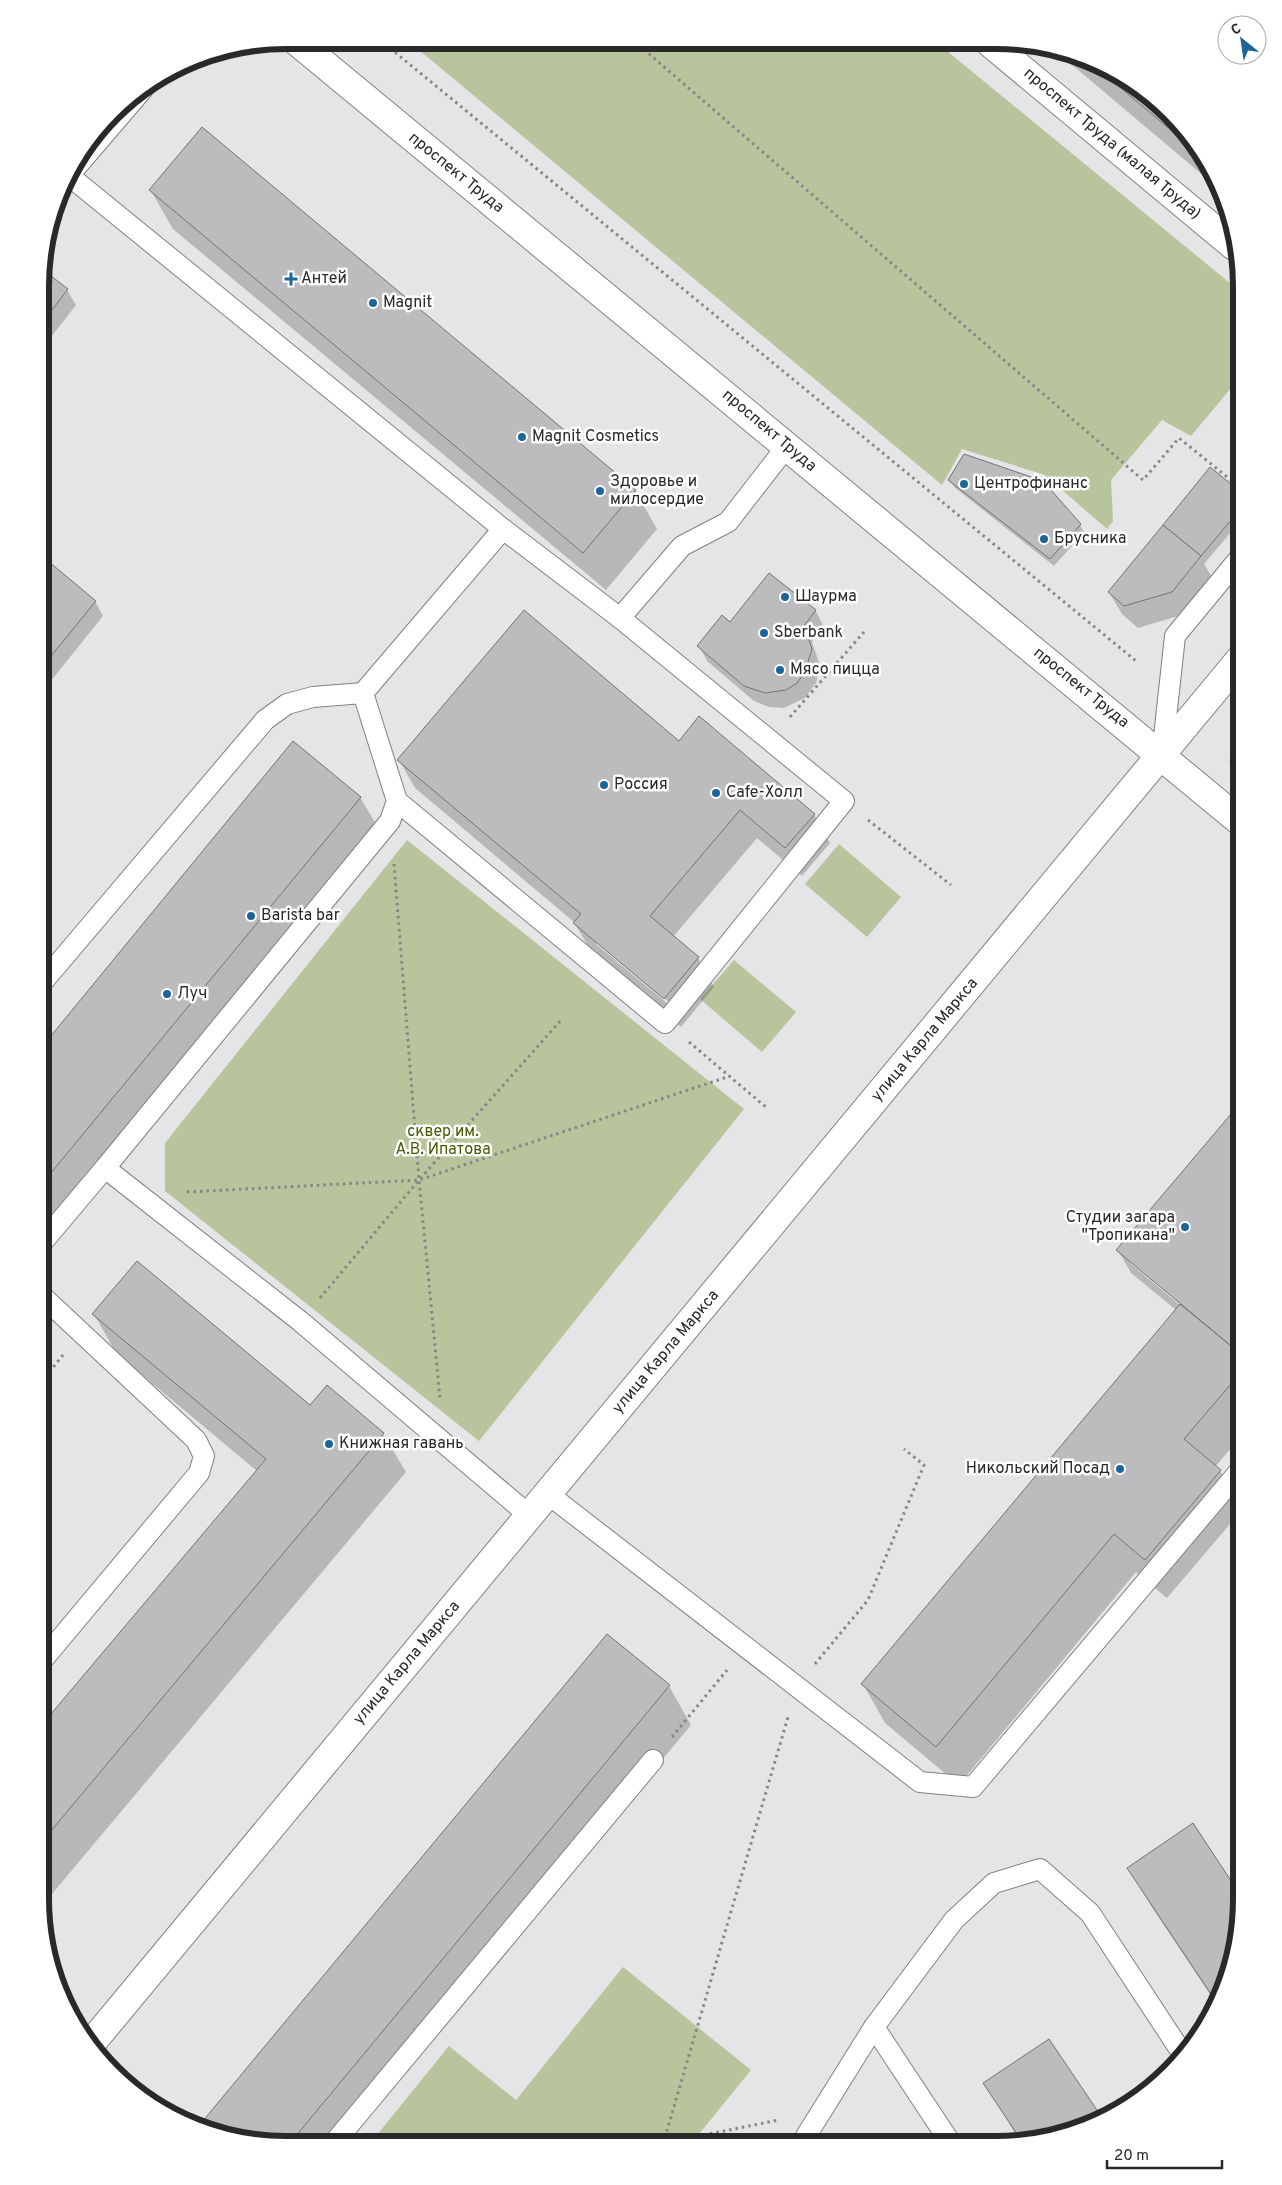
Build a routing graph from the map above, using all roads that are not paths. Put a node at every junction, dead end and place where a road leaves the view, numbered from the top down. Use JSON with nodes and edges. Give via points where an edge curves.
{"nodes":[{"id":1,"x":306,"y":49,"type":"edge"},
{"id":2,"x":997,"y":49,"type":"edge"},
{"id":3,"x":73,"y":181,"type":"edge"},
{"id":4,"x":1229,"y":242,"type":"edge"},
{"id":5,"x":787,"y":446,"type":"junction"},
{"id":6,"x":503,"y":530,"type":"junction"},
{"id":7,"x":1233,"y":566,"type":"edge"},
{"id":8,"x":620,"y":618,"type":"junction"},
{"id":9,"x":1233,"y":668,"type":"edge"},
{"id":10,"x":363,"y":692,"type":"junction"},
{"id":11,"x":1162,"y":755,"type":"junction"},
{"id":12,"x":397,"y":801,"type":"junction"},
{"id":13,"x":1233,"y":815,"type":"edge"},
{"id":14,"x":49,"y":975,"type":"edge"},
{"id":15,"x":106,"y":1168,"type":"junction"},
{"id":16,"x":49,"y":1235,"type":"edge"},
{"id":17,"x":49,"y":1302,"type":"edge"},
{"id":18,"x":1233,"y":1479,"type":"edge"},
{"id":19,"x":548,"y":1494,"type":"junction"},
{"id":20,"x":530,"y":1516,"type":"junction"},
{"id":21,"x":49,"y":1652,"type":"edge"},
{"id":22,"x":653,"y":1760,"type":"road end"},
{"id":23,"x":874,"y":2027,"type":"junction"},
{"id":24,"x":95,"y":2039,"type":"edge"},
{"id":25,"x":1180,"y":2049,"type":"edge"},
{"id":26,"x":340,"y":2136,"type":"edge"},
{"id":27,"x":806,"y":2136,"type":"edge"},
{"id":28,"x":946,"y":2136,"type":"edge"}],
"edges":[{"from":1,"to":5,"type":"street","name":"проспект Труда"},
{"from":2,"to":4,"type":"street","name":"проспект Труда (малая Труда)"},
{"from":3,"to":6,"type":"lane"},
{"from":5,"to":8,"type":"lane","via":[[728,522],[682,546]]},
{"from":5,"to":11,"type":"street","name":"проспект Труда"},
{"from":6,"to":8,"type":"lane"},
{"from":6,"to":10,"type":"lane"},
{"from":7,"to":11,"type":"lane","via":[[1175,636]]},
{"from":8,"to":12,"type":"lane","via":[[844,801],[665,1022]]},
{"from":9,"to":11,"type":"street","name":"улица Карла Маркса"},
{"from":10,"to":12,"type":"lane"},
{"from":10,"to":14,"type":"lane","via":[[304,699],[287,704],[265,720]]},
{"from":11,"to":13,"type":"street","name":"проспект Труда"},
{"from":11,"to":19,"type":"street","name":"улица Карла Маркса"},
{"from":12,"to":15,"type":"lane","via":[[390,821]]},
{"from":15,"to":16,"type":"lane"},
{"from":15,"to":20,"type":"lane","via":[[300,1322]]},
{"from":17,"to":21,"type":"lane","via":[[196,1440],[204,1456],[199,1473]]},
{"from":18,"to":19,"type":"lane","via":[[973,1787],[920,1782]]},
{"from":19,"to":20,"type":"street","name":"улица Карла Маркса"},
{"from":20,"to":24,"type":"street","name":"улица Карла Маркса"},
{"from":22,"to":26,"type":"lane"},
{"from":23,"to":25,"type":"lane","via":[[954,1920],[994,1884],[1040,1868],[1090,1912]]},
{"from":23,"to":27,"type":"lane"},
{"from":23,"to":28,"type":"lane"}]}
